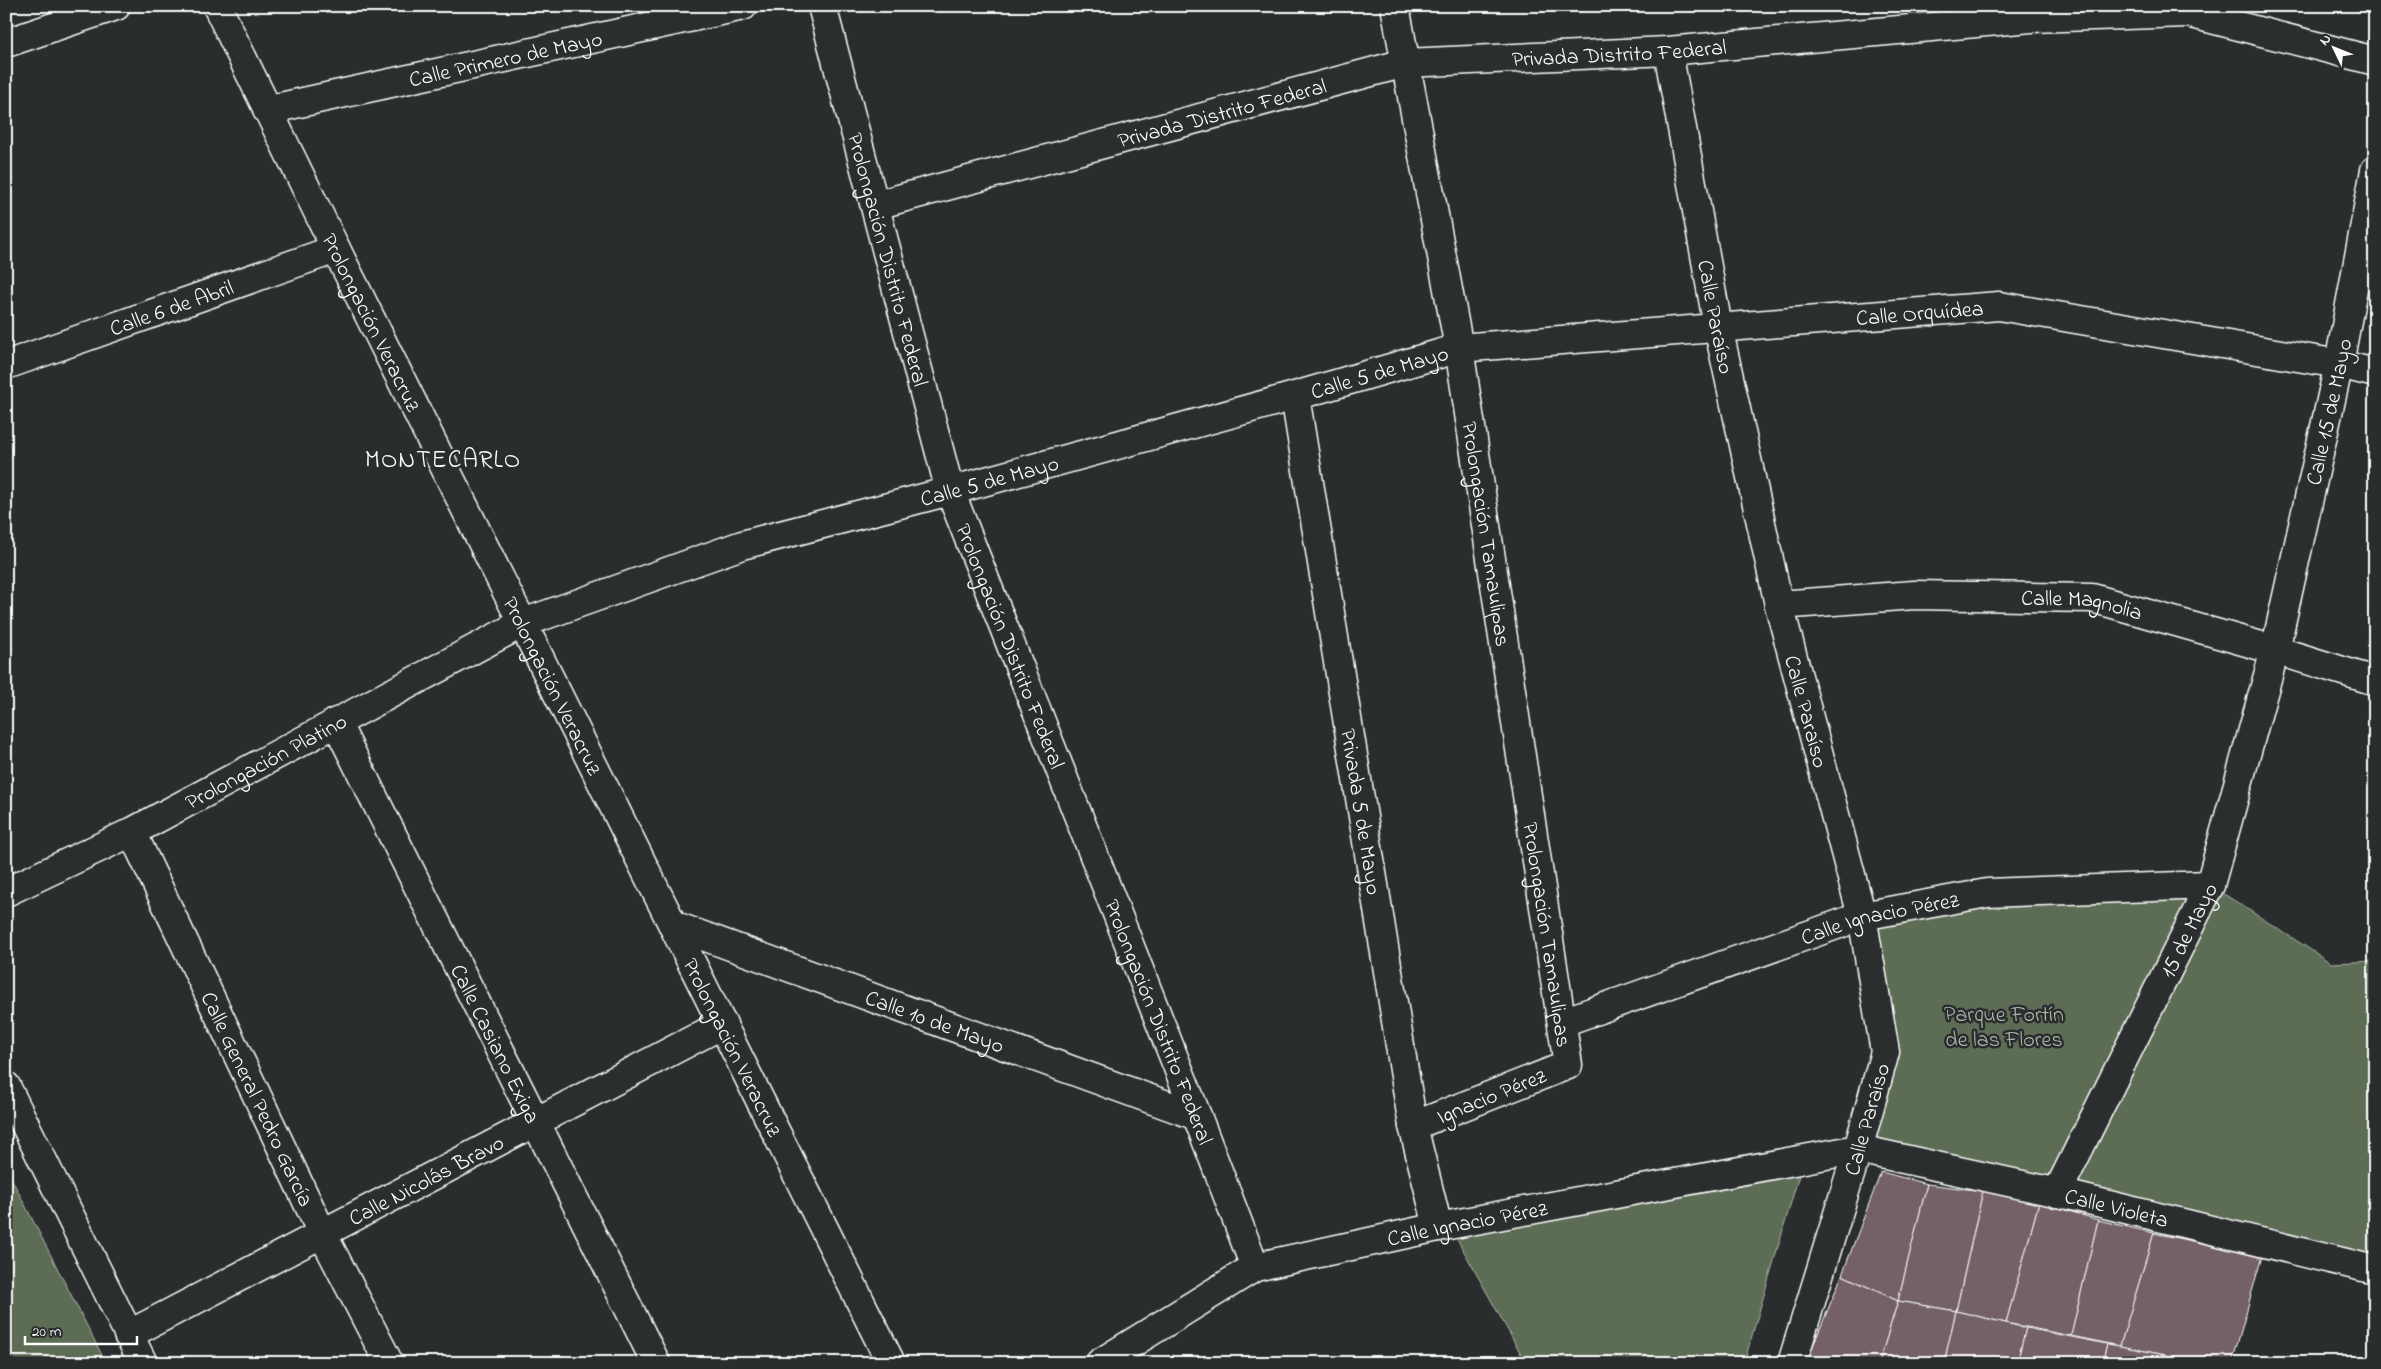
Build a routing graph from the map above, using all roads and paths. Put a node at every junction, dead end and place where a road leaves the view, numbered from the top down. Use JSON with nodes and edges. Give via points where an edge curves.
{"nodes":[{"id":1,"x":116,"y":6,"type":"edge"},
{"id":2,"x":217,"y":6,"type":"edge"},
{"id":3,"x":743,"y":6,"type":"edge"},
{"id":4,"x":822,"y":6,"type":"edge"},
{"id":5,"x":1396,"y":6,"type":"edge"},
{"id":6,"x":2031,"y":12,"type":"edge"},
{"id":7,"x":6,"y":43,"type":"edge"},
{"id":8,"x":1668,"y":51,"type":"junction"},
{"id":9,"x":2375,"y":61,"type":"edge"},
{"id":10,"x":1405,"y":63,"type":"junction"},
{"id":11,"x":267,"y":110,"type":"junction"},
{"id":12,"x":2375,"y":170,"type":"edge"},
{"id":13,"x":876,"y":205,"type":"junction"},
{"id":14,"x":336,"y":249,"type":"junction"},
{"id":15,"x":1718,"y":327,"type":"junction"},
{"id":16,"x":1459,"y":348,"type":"junction"},
{"id":17,"x":2339,"y":364,"type":"junction"},
{"id":18,"x":6,"y":365,"type":"edge"},
{"id":19,"x":2375,"y":373,"type":"edge"},
{"id":20,"x":1295,"y":396,"type":"junction"},
{"id":21,"x":950,"y":491,"type":"junction"},
{"id":22,"x":1779,"y":605,"type":"junction"},
{"id":23,"x":522,"y":623,"type":"junction"},
{"id":24,"x":2276,"y":650,"type":"junction"},
{"id":25,"x":2375,"y":681,"type":"edge"},
{"id":26,"x":336,"y":722,"type":"junction"},
{"id":27,"x":132,"y":832,"type":"junction"},
{"id":28,"x":2210,"y":885,"type":"junction"},
{"id":29,"x":6,"y":892,"type":"edge"},
{"id":30,"x":1862,"y":916,"type":"junction"},
{"id":31,"x":673,"y":925,"type":"junction"},
{"id":32,"x":1562,"y":1022,"type":"junction"},
{"id":33,"x":723,"y":1024,"type":"junction"},
{"id":34,"x":1568,"y":1064,"type":"joint"},
{"id":35,"x":6,"y":1086,"type":"edge"},
{"id":36,"x":1197,"y":1116,"type":"junction"},
{"id":37,"x":536,"y":1122,"type":"junction"},
{"id":38,"x":1413,"y":1126,"type":"junction"},
{"id":39,"x":1858,"y":1148,"type":"junction"},
{"id":40,"x":2057,"y":1193,"type":"junction"},
{"id":41,"x":1438,"y":1227,"type":"junction"},
{"id":42,"x":322,"y":1233,"type":"junction"},
{"id":43,"x":1255,"y":1267,"type":"junction"},
{"id":44,"x":2375,"y":1270,"type":"edge"},
{"id":45,"x":128,"y":1335,"type":"junction"},
{"id":46,"x":143,"y":1363,"type":"edge"},
{"id":47,"x":389,"y":1363,"type":"edge"},
{"id":48,"x":656,"y":1363,"type":"edge"},
{"id":49,"x":891,"y":1363,"type":"edge"},
{"id":50,"x":1100,"y":1363,"type":"edge"},
{"id":51,"x":1792,"y":1363,"type":"edge"}],
"edges":[{"from":1,"to":7,"type":"street"},
{"from":2,"to":11,"type":"street","name":"Prolongación Veracruz"},
{"from":3,"to":11,"type":"street","name":"Calle Primero de Mayo"},
{"from":4,"to":13,"type":"street","name":"Prolongación Distrito Federal"},
{"from":5,"to":10,"type":"street","name":"Prolongación Tamaulipas"},
{"from":6,"to":8,"type":"street","name":"Privada Distrito Federal"},
{"from":6,"to":9,"type":"street","name":"Privada Distrito Federal","via":[[2188,13]]},
{"from":8,"to":10,"type":"street","name":"Privada Distrito Federal"},
{"from":8,"to":15,"type":"street","name":"Calle Paraíso"},
{"from":10,"to":13,"type":"street","name":"Privada Distrito Federal"},
{"from":10,"to":16,"type":"street","name":"Prolongación Tamaulipas"},
{"from":11,"to":14,"type":"street","name":"Prolongación Veracruz"},
{"from":12,"to":17,"type":"street","name":"Calle 15 de Mayo"},
{"from":13,"to":21,"type":"street","name":"Prolongación Distrito Federal"},
{"from":14,"to":18,"type":"street","name":"Calle 6 de Abril"},
{"from":14,"to":23,"type":"street","name":"Prolongación Veracruz"},
{"from":15,"to":16,"type":"street","name":"Calle Orquídea"},
{"from":15,"to":17,"type":"street","name":"Calle Orquídea","via":[[1999,306]]},
{"from":15,"to":22,"type":"street","name":"Calle Paraíso"},
{"from":16,"to":20,"type":"street","name":"Calle 5 de Mayo"},
{"from":16,"to":32,"type":"street","name":"Prolongación Tamaulipas"},
{"from":17,"to":19,"type":"street","name":"Calle Orquídea"},
{"from":17,"to":24,"type":"street","name":"Calle 15 de Mayo"},
{"from":20,"to":21,"type":"street","name":"Calle 5 de Mayo"},
{"from":20,"to":38,"type":"street","name":"Privada 5 de Mayo"},
{"from":21,"to":23,"type":"street","name":"Calle 5 de Mayo","via":[[742,545]]},
{"from":21,"to":36,"type":"street","name":"Prolongación Distrito Federal"},
{"from":22,"to":24,"type":"street","name":"Calle Magnolia","via":[[1914,595],[2092,598]]},
{"from":22,"to":30,"type":"street","name":"Calle Paraíso"},
{"from":23,"to":26,"type":"street","name":"Prolongación Platino"},
{"from":23,"to":31,"type":"street","name":"Prolongación Veracruz"},
{"from":24,"to":25,"type":"street","name":"Calle Magnolia"},
{"from":24,"to":28,"type":"street","name":"15 de Mayo"},
{"from":26,"to":27,"type":"street","name":"Prolongación Platino"},
{"from":26,"to":37,"type":"street","name":"Calle Casiano Exiga"},
{"from":27,"to":29,"type":"street","name":"Prolongación Platino"},
{"from":27,"to":42,"type":"street","name":"Calle General Pedro García"},
{"from":28,"to":30,"type":"street","name":"Calle Ignacio Pérez","via":[[1987,893]]},
{"from":28,"to":40,"type":"street","name":"15 de Mayo"},
{"from":30,"to":32,"type":"street","name":"Calle Ignacio Pérez"},
{"from":30,"to":39,"type":"street","name":"Calle Paraíso","via":[[1885,1052]]},
{"from":31,"to":33,"type":"street","name":"Prolongación Veracruz"},
{"from":31,"to":36,"type":"street","name":"Calle 10 de Mayo"},
{"from":32,"to":34,"type":"street","name":"Prolongación Tamaulipas"},
{"from":33,"to":37,"type":"street","name":"Calle Nicolás Bravo"},
{"from":33,"to":49,"type":"street","name":"Prolongación Veracruz"},
{"from":34,"to":38,"type":"street","name":"Ignacio Pérez"},
{"from":35,"to":45,"type":"street"},
{"from":36,"to":43,"type":"street","name":"Prolongación Distrito Federal"},
{"from":37,"to":42,"type":"street","name":"Calle Nicolás Bravo"},
{"from":37,"to":48,"type":"street","name":"Calle Casiano Exiga"},
{"from":38,"to":41,"type":"street","name":"Privada 5 de Mayo"},
{"from":39,"to":40,"type":"street","name":"Calle Violeta"},
{"from":39,"to":41,"type":"street","name":"Calle Ignacio Pérez"},
{"from":39,"to":51,"type":"street","name":"Calle Paraíso"},
{"from":40,"to":44,"type":"street","name":"Calle Violeta"},
{"from":41,"to":43,"type":"street","name":"Calle Ignacio Pérez"},
{"from":42,"to":45,"type":"street","name":"Calle Nicolás Bravo"},
{"from":42,"to":47,"type":"street","name":"Calle General Pedro García"},
{"from":43,"to":50,"type":"street","name":"Calle Ignacio Pérez"},
{"from":45,"to":46,"type":"street"}]}
